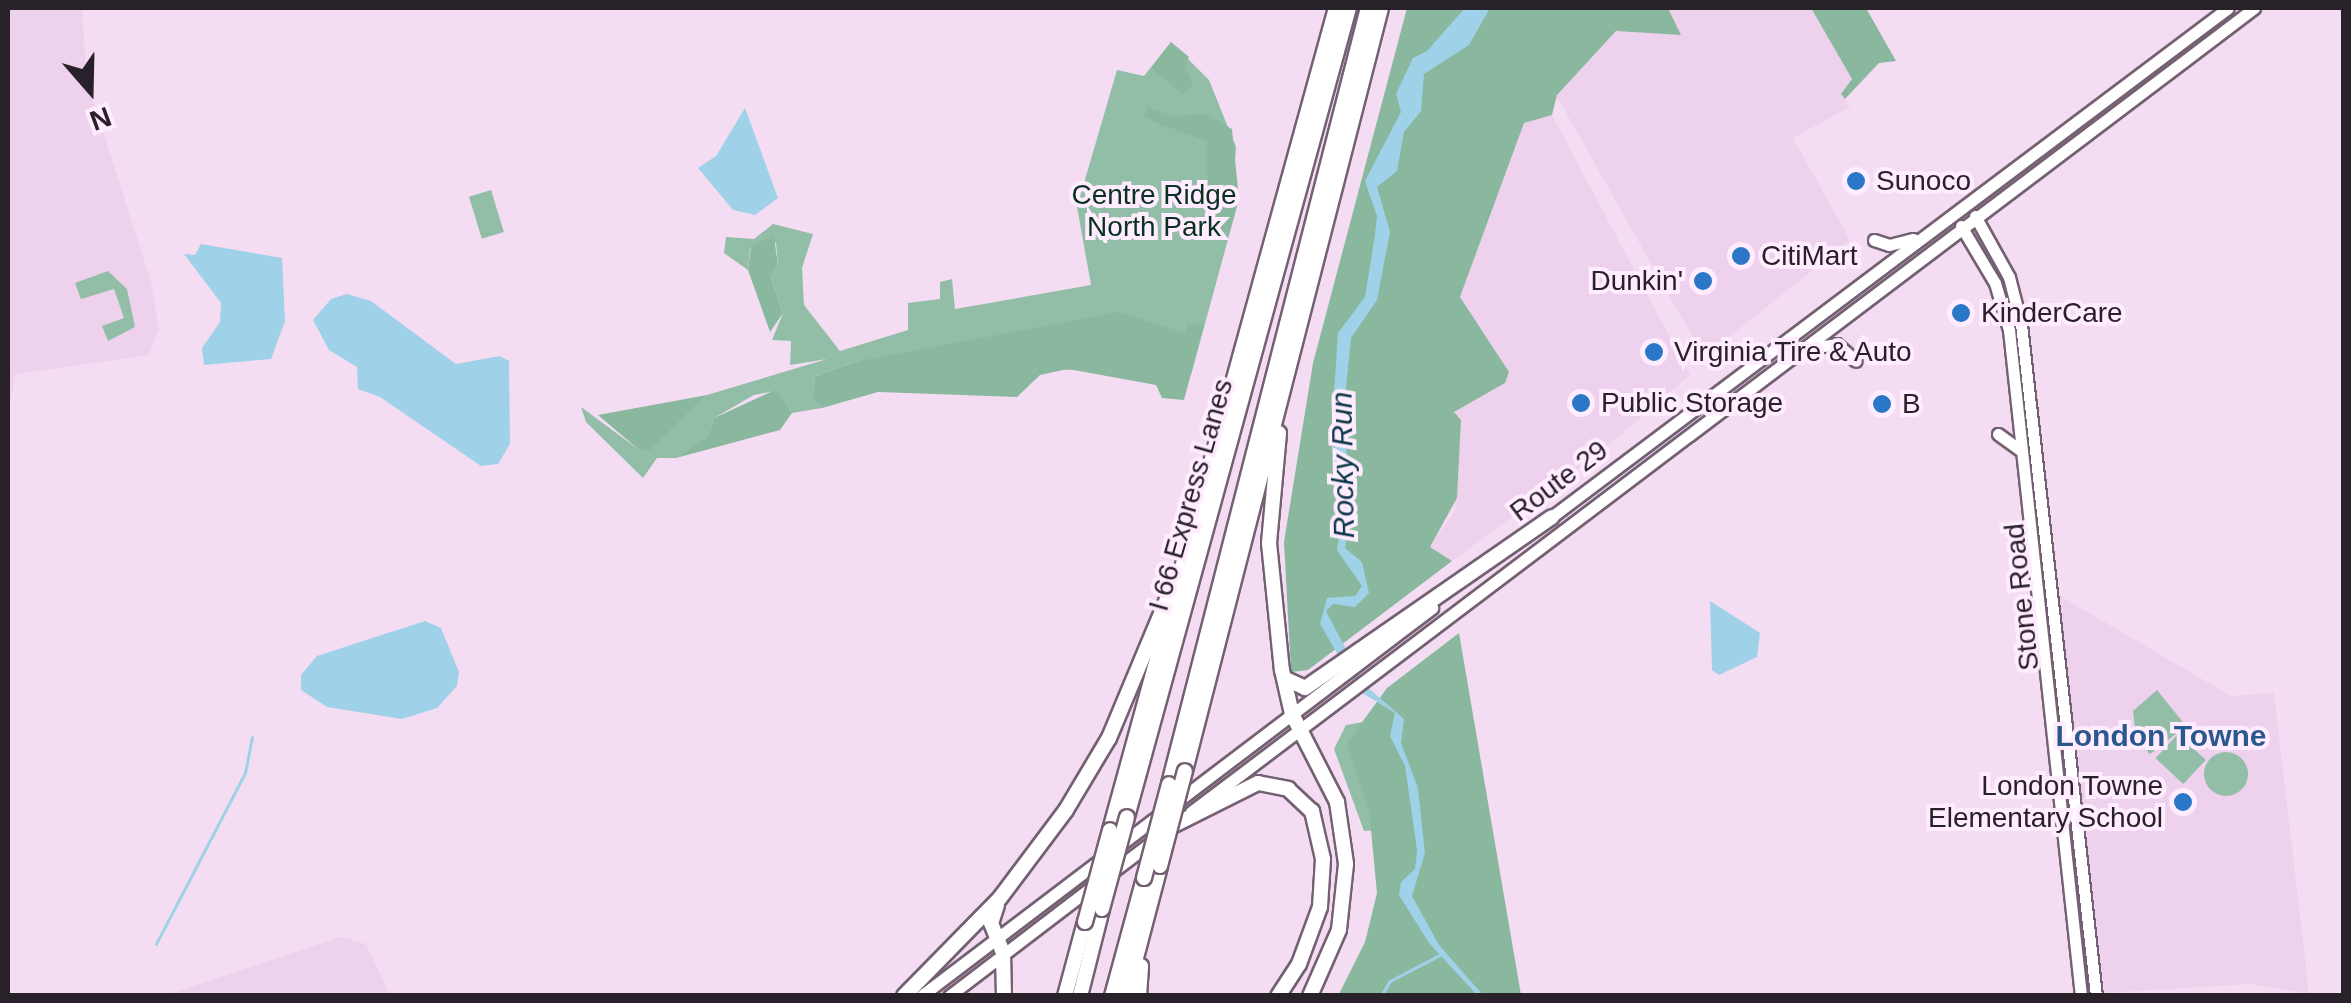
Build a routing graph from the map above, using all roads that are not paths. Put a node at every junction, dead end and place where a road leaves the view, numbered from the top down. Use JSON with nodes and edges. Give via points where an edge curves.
{"nodes":[{"id":1,"x":1336,"y":8,"type":"edge"},
{"id":2,"x":1349,"y":8,"type":"edge"},
{"id":3,"x":1368,"y":8,"type":"edge"},
{"id":4,"x":1381,"y":8,"type":"edge"},
{"id":5,"x":2228,"y":8,"type":"edge"},
{"id":6,"x":2254,"y":8,"type":"edge"},
{"id":7,"x":1967,"y":204,"type":"junction"},
{"id":8,"x":1952,"y":214,"type":"junction"},
{"id":9,"x":1976,"y":219,"type":"junction"},
{"id":10,"x":1963,"y":228,"type":"junction"},
{"id":11,"x":1926,"y":234,"type":"junction"},
{"id":12,"x":1867,"y":279,"type":"junction"},
{"id":13,"x":1297,"y":332,"type":"junction"},
{"id":14,"x":1805,"y":349,"type":"junction"},
{"id":15,"x":1856,"y":362,"type":"dead end"},
{"id":16,"x":1998,"y":434,"type":"dead end"},
{"id":17,"x":2020,"y":450,"type":"junction"},
{"id":18,"x":1552,"y":517,"type":"joint"},
{"id":19,"x":1182,"y":575,"type":"junction"},
{"id":20,"x":1284,"y":675,"type":"junction"},
{"id":21,"x":1333,"y":676,"type":"junction"},
{"id":22,"x":1292,"y":714,"type":"junction"},
{"id":23,"x":1300,"y":730,"type":"junction"},
{"id":24,"x":1172,"y":826,"type":"junction"},
{"id":25,"x":1000,"y":898,"type":"junction"},
{"id":26,"x":1151,"y":902,"type":"junction"},
{"id":27,"x":999,"y":946,"type":"junction"},
{"id":28,"x":904,"y":996,"type":"edge"},
{"id":29,"x":923,"y":996,"type":"edge"},
{"id":30,"x":949,"y":996,"type":"edge"},
{"id":31,"x":1004,"y":996,"type":"edge"},
{"id":32,"x":1065,"y":996,"type":"edge"},
{"id":33,"x":1080,"y":996,"type":"edge"},
{"id":34,"x":1112,"y":996,"type":"edge"},
{"id":35,"x":1126,"y":996,"type":"edge"},
{"id":36,"x":1139,"y":996,"type":"edge"},
{"id":37,"x":1278,"y":996,"type":"edge"},
{"id":38,"x":1310,"y":996,"type":"edge"},
{"id":39,"x":2081,"y":996,"type":"edge"},
{"id":40,"x":2096,"y":996,"type":"edge"}],
"edges":[{"from":1,"to":19,"type":"highway"},
{"from":2,"to":33,"type":"highway","name":"I 66 Express Lanes","bridge":true},
{"from":3,"to":34,"type":"highway","name":"I 66 Express Lanes","bridge":true},
{"from":4,"to":13,"type":"highway"},
{"from":5,"to":7,"type":"main road","name":"Route 29"},
{"from":6,"to":9,"type":"main road","name":"Route 29"},
{"from":7,"to":8,"type":"main road","name":"Route 29"},
{"from":7,"to":9,"type":"main road","name":"Stone Road"},
{"from":8,"to":10,"type":"main road","name":"Stone Road"},
{"from":8,"to":11,"type":"main road","name":"Route 29"},
{"from":9,"to":10,"type":"main road","name":"Route 29"},
{"from":9,"to":40,"type":"main road","name":"Stone Road","via":[[2009,277],[2021,324]]},
{"from":10,"to":14,"type":"main road","name":"Route 29"},
{"from":10,"to":17,"type":"main road","name":"Stone Road","via":[[2002,300]]},
{"from":11,"to":12,"type":"main road","name":"Route 29"},
{"from":11,"to":12,"type":"main road","via":[[1890,245],[1874,240],[1879,256]]},
{"from":12,"to":18,"type":"main road","name":"Route 29"},
{"from":13,"to":20,"type":"highway","via":[[1270,516]]},
{"from":13,"to":26,"type":"highway","bridge":true},
{"from":14,"to":15,"type":"main road","via":[[1837,344]]},
{"from":14,"to":23,"type":"main road","name":"Route 29"},
{"from":16,"to":17,"type":"main road"},
{"from":17,"to":39,"type":"main road","name":"Stone Road"},
{"from":18,"to":21,"type":"highway"},
{"from":19,"to":25,"type":"highway","via":[[1088,777]]},
{"from":19,"to":32,"type":"highway","bridge":true},
{"from":20,"to":21,"type":"highway","via":[[1300,690]]},
{"from":20,"to":22,"type":"highway"},
{"from":21,"to":22,"type":"main road","name":"Route 29"},
{"from":22,"to":23,"type":"highway"},
{"from":22,"to":27,"type":"main road","name":"Route 29"},
{"from":23,"to":24,"type":"main road","name":"Route 29"},
{"from":23,"to":38,"type":"highway","via":[[1336,802],[1346,864],[1339,930]]},
{"from":24,"to":27,"type":"main road","name":"Route 29"},
{"from":24,"to":37,"type":"highway","via":[[1258,784],[1288,789],[1312,811],[1323,859],[1320,907],[1300,964]]},
{"from":25,"to":27,"type":"highway","via":[[990,923]]},
{"from":25,"to":28,"type":"highway"},
{"from":26,"to":35,"type":"highway"},
{"from":26,"to":36,"type":"highway"},
{"from":27,"to":29,"type":"main road","name":"Route 29"},
{"from":27,"to":30,"type":"main road","name":"Route 29"},
{"from":27,"to":31,"type":"highway"}]}
